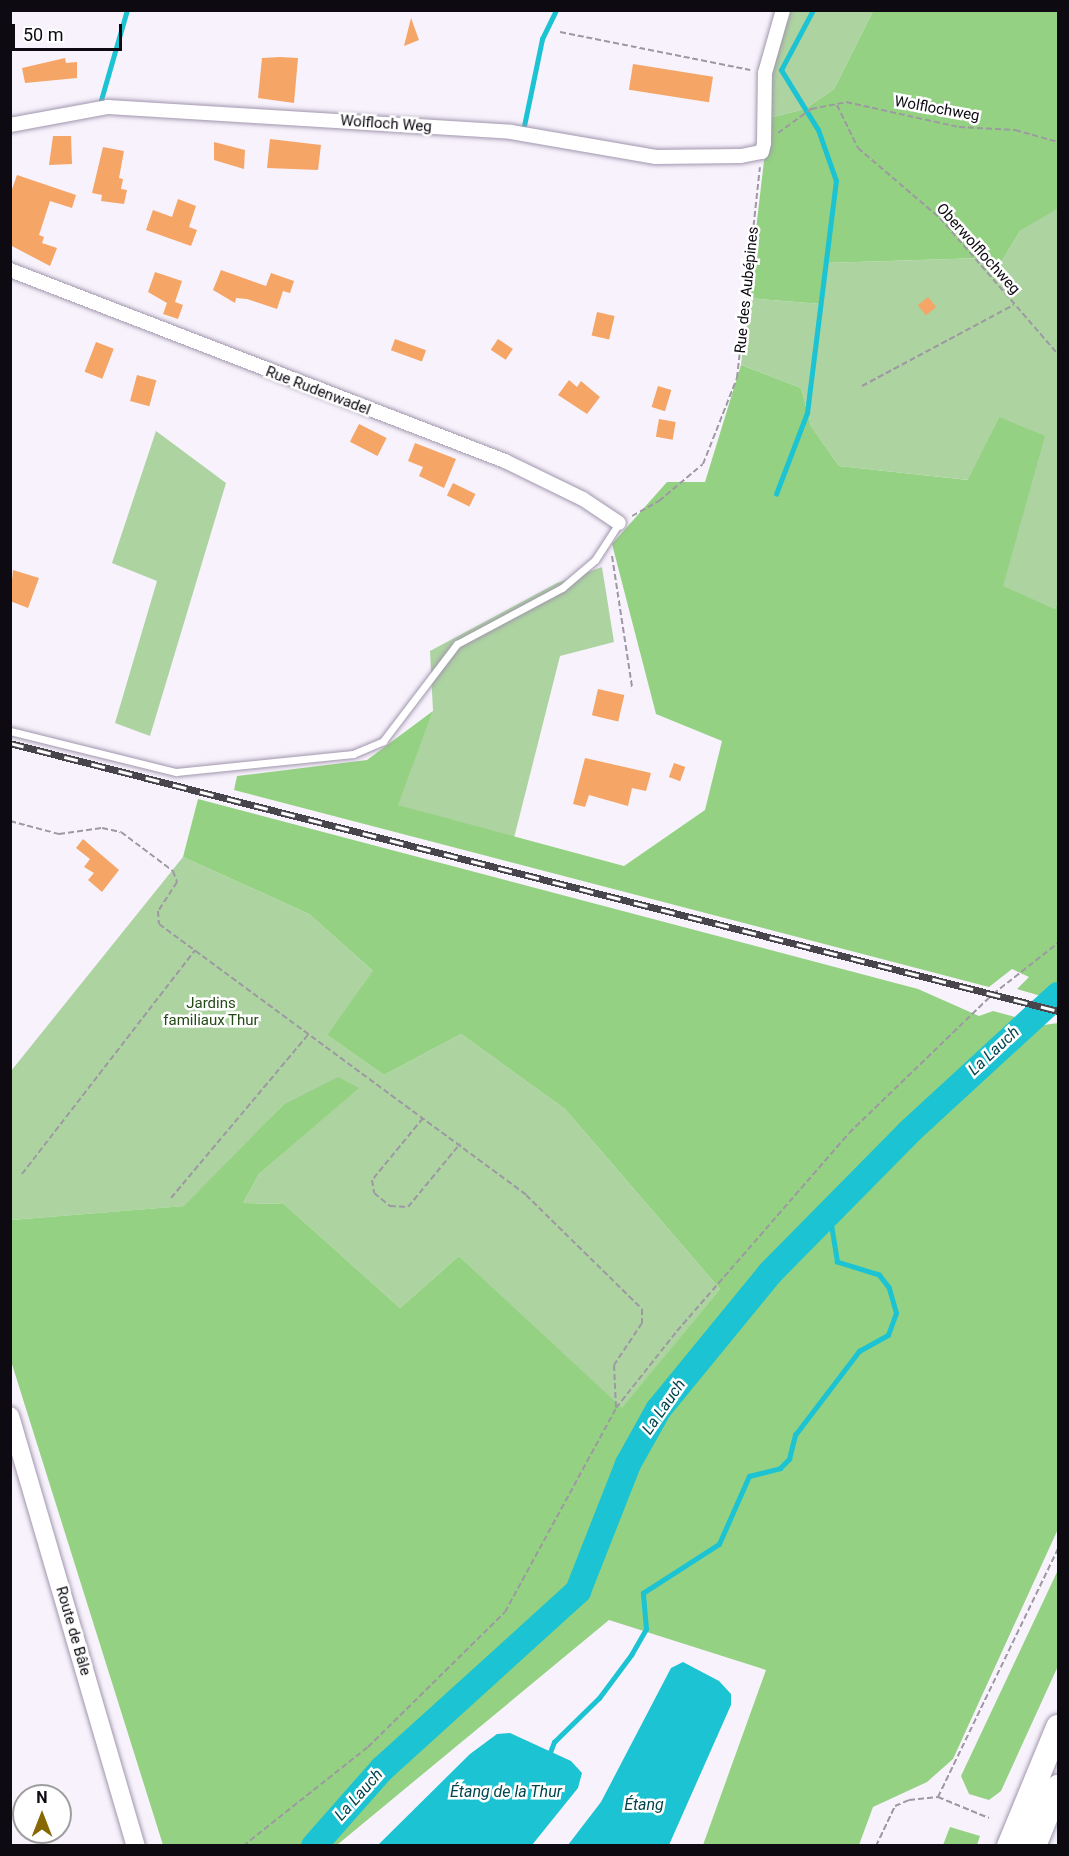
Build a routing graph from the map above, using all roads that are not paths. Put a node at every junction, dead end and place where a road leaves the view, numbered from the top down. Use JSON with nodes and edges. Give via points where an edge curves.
{"nodes":[{"id":1,"x":783,"y":10,"type":"edge"},
{"id":2,"x":10,"y":125,"type":"edge"},
{"id":3,"x":10,"y":270,"type":"edge"},
{"id":4,"x":619,"y":523,"type":"joint"},
{"id":5,"x":10,"y":731,"type":"edge"},
{"id":6,"x":10,"y":1416,"type":"edge"},
{"id":7,"x":1059,"y":1727,"type":"edge"},
{"id":8,"x":1059,"y":1787,"type":"edge"},
{"id":9,"x":136,"y":1845,"type":"edge"},
{"id":10,"x":1009,"y":1845,"type":"edge"},
{"id":11,"x":1034,"y":1845,"type":"edge"}],
"edges":[{"from":1,"to":2,"type":"street","name":"Wolfloch Weg","via":[[765,73],[766,133],[762,152],[656,157],[511,132],[108,107]]},
{"from":3,"to":4,"type":"street","name":"Rue Rudenwadel","via":[[505,462],[583,499]]},
{"from":4,"to":5,"type":"lane","via":[[595,560],[562,588],[457,644],[383,741],[353,754],[305,763],[176,772]]},
{"from":6,"to":9,"type":"main road","name":"Route de Bâle"},
{"from":7,"to":10,"type":"highway"},
{"from":8,"to":11,"type":"highway"}]}
